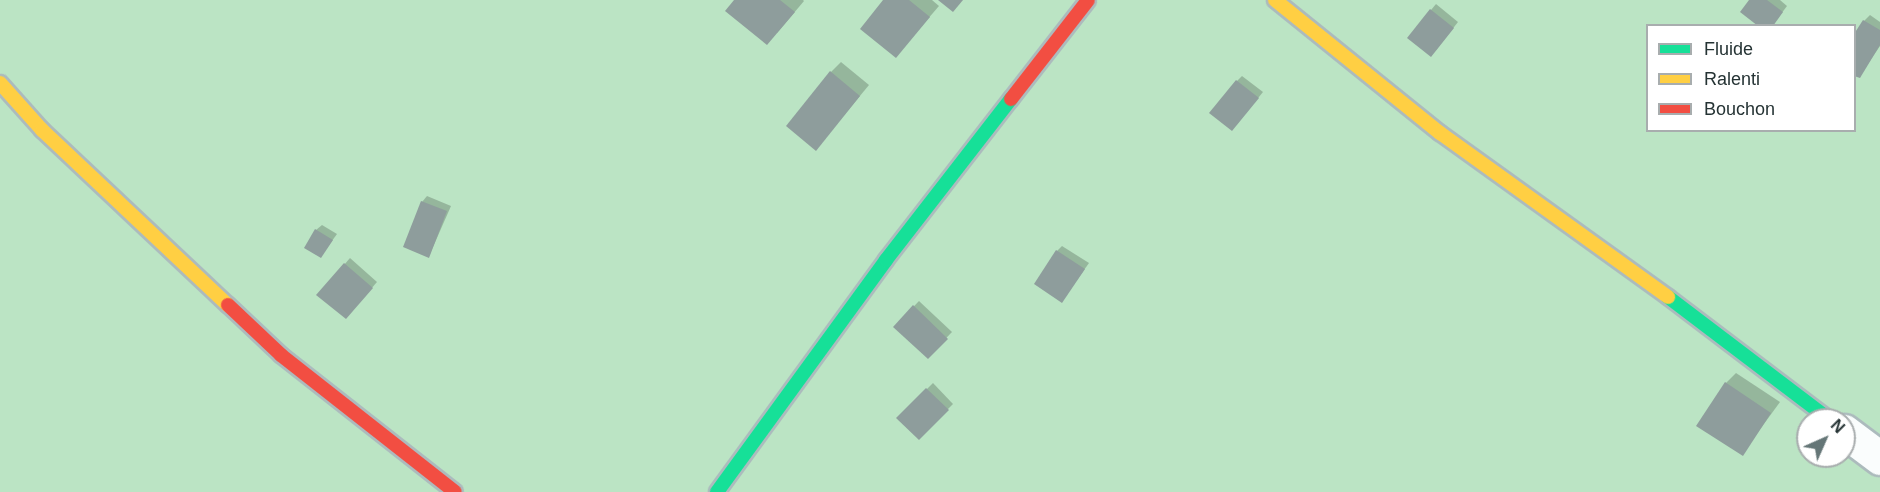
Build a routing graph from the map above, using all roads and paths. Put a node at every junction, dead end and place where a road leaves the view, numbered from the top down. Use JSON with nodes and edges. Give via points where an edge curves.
{"nodes":[{"id":1,"x":1088,"y":0,"type":"edge"},
{"id":2,"x":1275,"y":0,"type":"edge"},
{"id":3,"x":0,"y":83,"type":"edge"},
{"id":4,"x":1814,"y":408,"type":"edge"},
{"id":5,"x":1856,"y":440,"type":"edge"},
{"id":6,"x":1880,"y":458,"type":"edge"},
{"id":7,"x":455,"y":492,"type":"edge"},
{"id":8,"x":717,"y":492,"type":"edge"}],
"edges":[{"from":1,"to":8,"type":"street","via":[[886,260]]},
{"from":2,"to":4,"type":"street","via":[[1440,133],[1696,317]]},
{"from":3,"to":7,"type":"street","via":[[42,130],[281,355]]},
{"from":5,"to":6,"type":"street"}]}
